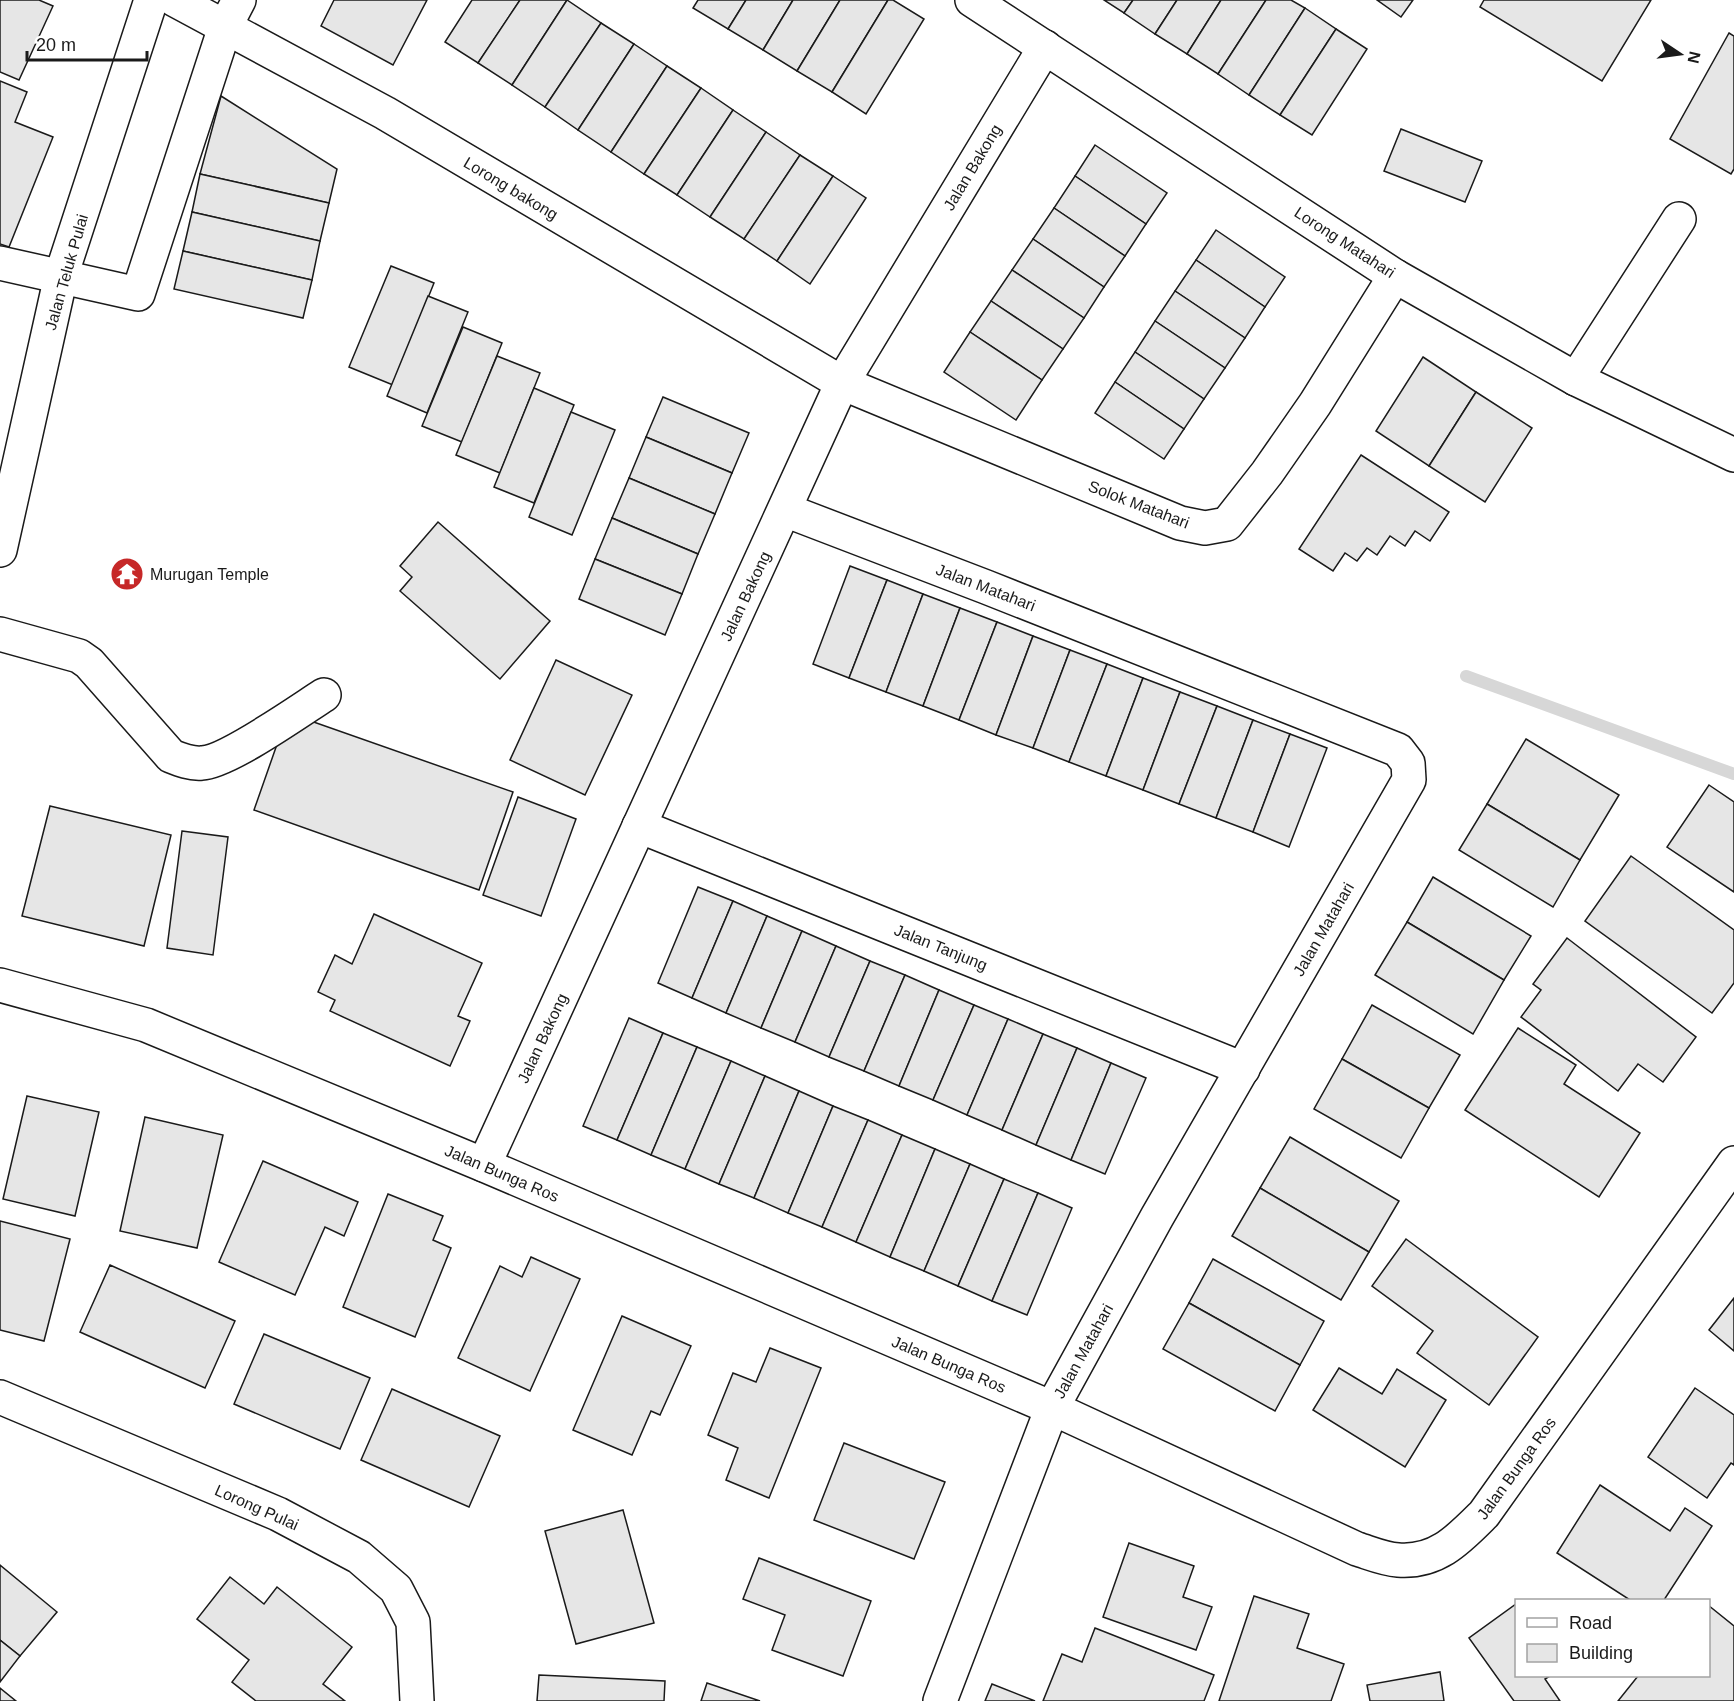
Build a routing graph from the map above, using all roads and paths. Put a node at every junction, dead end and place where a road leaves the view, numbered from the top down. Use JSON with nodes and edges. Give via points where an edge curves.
{"nodes":[{"id":1,"x":151,"y":0,"type":"edge"},
{"id":2,"x":175,"y":0,"type":"edge"},
{"id":3,"x":972,"y":0,"type":"edge"},
{"id":4,"x":232,"y":13,"type":"edge"},
{"id":5,"x":1045,"y":47,"type":"junction"},
{"id":6,"x":1679,"y":219,"type":"dead end"},
{"id":7,"x":0,"y":263,"type":"edge"},
{"id":8,"x":61,"y":276,"type":"junction"},
{"id":9,"x":1395,"y":276,"type":"junction"},
{"id":10,"x":1576,"y":378,"type":"junction"},
{"id":11,"x":842,"y":383,"type":"junction"},
{"id":12,"x":1732,"y":452,"type":"edge"},
{"id":13,"x":785,"y":510,"type":"junction"},
{"id":14,"x":0,"y":550,"type":"edge"},
{"id":15,"x":0,"y":634,"type":"edge"},
{"id":16,"x":324,"y":695,"type":"dead end"},
{"id":17,"x":639,"y":826,"type":"junction"},
{"id":18,"x":0,"y":985,"type":"edge"},
{"id":19,"x":1243,"y":1069,"type":"junction"},
{"id":20,"x":1734,"y":1163,"type":"edge"},
{"id":21,"x":484,"y":1165,"type":"junction"},
{"id":22,"x":0,"y":1397,"type":"edge"},
{"id":23,"x":1052,"y":1408,"type":"junction"},
{"id":24,"x":417,"y":1701,"type":"edge"},
{"id":25,"x":940,"y":1701,"type":"edge"}],
"edges":[{"from":1,"to":8,"type":"street","name":"Jalan Teluk Pulai"},
{"from":2,"to":4,"type":"street","name":"Lorong bakong"},
{"from":3,"to":5,"type":"street","name":"Lorong Matahari"},
{"from":4,"to":8,"type":"street","via":[[138,294]]},
{"from":4,"to":11,"type":"street","name":"Lorong bakong","via":[[385,113]]},
{"from":5,"to":9,"type":"street","name":"Lorong Matahari"},
{"from":5,"to":11,"type":"street","name":"Jalan Bakong"},
{"from":6,"to":10,"type":"street"},
{"from":7,"to":8,"type":"street"},
{"from":8,"to":14,"type":"street","name":"Jalan Teluk Pulai"},
{"from":9,"to":10,"type":"street","name":"Lorong Matahari"},
{"from":9,"to":11,"type":"street","name":"Solok Matahari","via":[[1315,404],[1227,524],[1205,528],[1180,523]]},
{"from":10,"to":12,"type":"street","name":"Lorong Matahari"},
{"from":11,"to":13,"type":"street","name":"Jalan Bakong"},
{"from":13,"to":17,"type":"street","name":"Jalan Bakong"},
{"from":13,"to":19,"type":"street","name":"Jalan Matahari","via":[[1398,750],[1408,763],[1409,780]]},
{"from":15,"to":16,"type":"street","via":[[79,656],[171,756],[185,762],[204,764],[224,757]]},
{"from":17,"to":19,"type":"street","name":"Jalan Tanjung"},
{"from":17,"to":21,"type":"street","name":"Jalan Bakong"},
{"from":18,"to":21,"type":"street","name":"Jalan Bunga Ros","via":[[146,1025]]},
{"from":19,"to":23,"type":"street","name":"Jalan Matahari"},
{"from":20,"to":23,"type":"street","name":"Jalan Bunga Ros","via":[[1484,1514],[1453,1545],[1423,1559],[1396,1560],[1357,1549]]},
{"from":21,"to":23,"type":"street","name":"Jalan Bunga Ros"},
{"from":22,"to":24,"type":"street","name":"Lorong Pulai","via":[[278,1514],[359,1557],[396,1589],[413,1622]]},
{"from":23,"to":25,"type":"street","name":"Jalan Matahari"}]}
